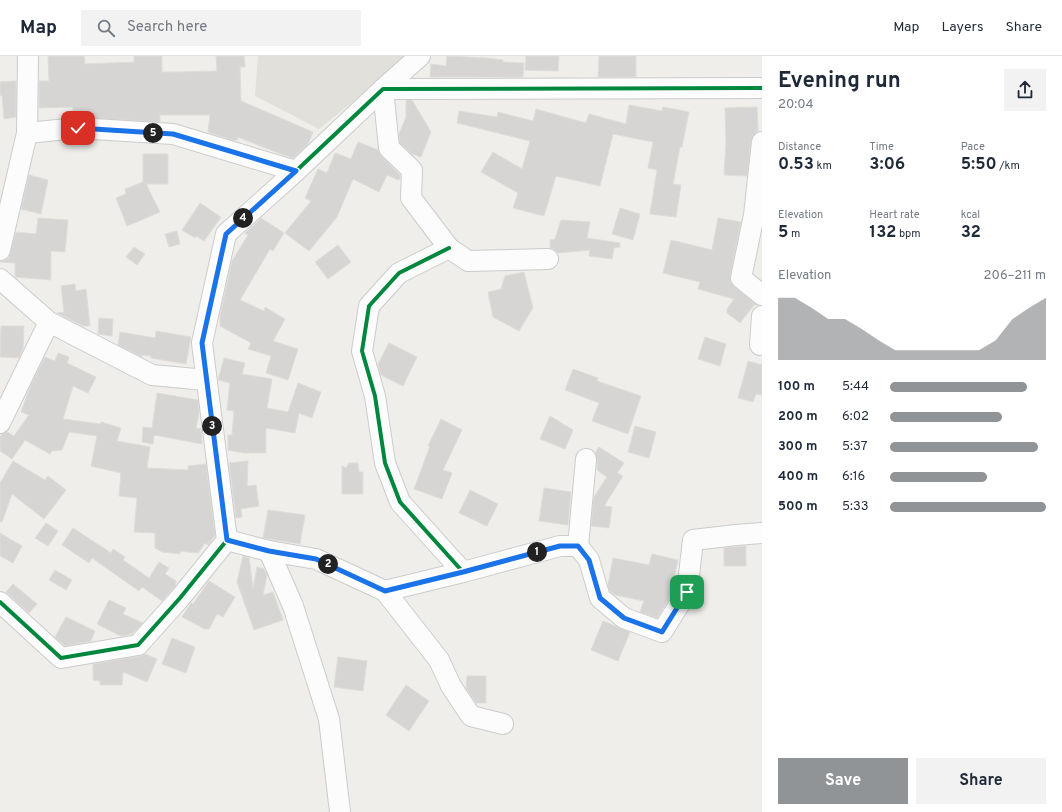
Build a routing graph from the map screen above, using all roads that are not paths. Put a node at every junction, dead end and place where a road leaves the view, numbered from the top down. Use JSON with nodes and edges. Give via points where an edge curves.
{"nodes":[{"id":1,"x":28,"y":56,"type":"edge"},
{"id":2,"x":420,"y":56,"type":"edge"},
{"id":3,"x":762,"y":88,"type":"edge"},
{"id":4,"x":383,"y":89,"type":"junction"},
{"id":5,"x":27,"y":133,"type":"junction"},
{"id":6,"x":762,"y":142,"type":"edge"},
{"id":7,"x":296,"y":171,"type":"junction"},
{"id":8,"x":449,"y":248,"type":"junction"},
{"id":9,"x":0,"y":250,"type":"edge"},
{"id":10,"x":548,"y":260,"type":"dead end"},
{"id":11,"x":0,"y":279,"type":"edge"},
{"id":12,"x":762,"y":295,"type":"edge"},
{"id":13,"x":762,"y":316,"type":"edge"},
{"id":14,"x":50,"y":322,"type":"junction"},
{"id":15,"x":760,"y":345,"type":"dead end"},
{"id":16,"x":206,"y":380,"type":"junction"},
{"id":17,"x":0,"y":423,"type":"edge"},
{"id":18,"x":586,"y":459,"type":"dead end"},
{"id":19,"x":762,"y":533,"type":"edge"},
{"id":20,"x":227,"y":540,"type":"junction"},
{"id":21,"x":578,"y":546,"type":"junction"},
{"id":22,"x":269,"y":551,"type":"junction"},
{"id":23,"x":463,"y":572,"type":"junction"},
{"id":24,"x":385,"y":591,"type":"junction"},
{"id":25,"x":0,"y":602,"type":"edge"},
{"id":26,"x":503,"y":724,"type":"dead end"},
{"id":27,"x":340,"y":812,"type":"edge"}],
"edges":[{"from":1,"to":5,"type":"street"},
{"from":2,"to":4,"type":"street"},
{"from":3,"to":4,"type":"street"},
{"from":4,"to":7,"type":"street"},
{"from":4,"to":8,"type":"street","via":[[389,148],[412,170],[411,198]]},
{"from":5,"to":7,"type":"street","via":[[78,128],[173,134]]},
{"from":5,"to":9,"type":"street"},
{"from":6,"to":12,"type":"street","via":[[754,215],[741,278]]},
{"from":7,"to":16,"type":"street","via":[[226,234],[202,343]]},
{"from":8,"to":10,"type":"street","via":[[468,261]]},
{"from":8,"to":23,"type":"street","via":[[399,273],[369,306],[362,351],[375,396],[385,462],[400,502]]},
{"from":11,"to":14,"type":"street"},
{"from":13,"to":15,"type":"street"},
{"from":14,"to":16,"type":"street","via":[[152,375]]},
{"from":14,"to":17,"type":"street"},
{"from":16,"to":20,"type":"street"},
{"from":18,"to":21,"type":"street"},
{"from":19,"to":21,"type":"street","via":[[693,540],[687,592],[662,632],[624,618],[600,598],[589,560]]},
{"from":20,"to":22,"type":"street"},
{"from":20,"to":25,"type":"street","via":[[138,645],[61,658]]},
{"from":21,"to":23,"type":"street","via":[[560,546]]},
{"from":22,"to":24,"type":"street","via":[[316,559]]},
{"from":22,"to":27,"type":"street","via":[[293,606],[329,719]]},
{"from":23,"to":24,"type":"street"},
{"from":24,"to":26,"type":"street","via":[[439,660],[451,686],[471,716]]}]}
